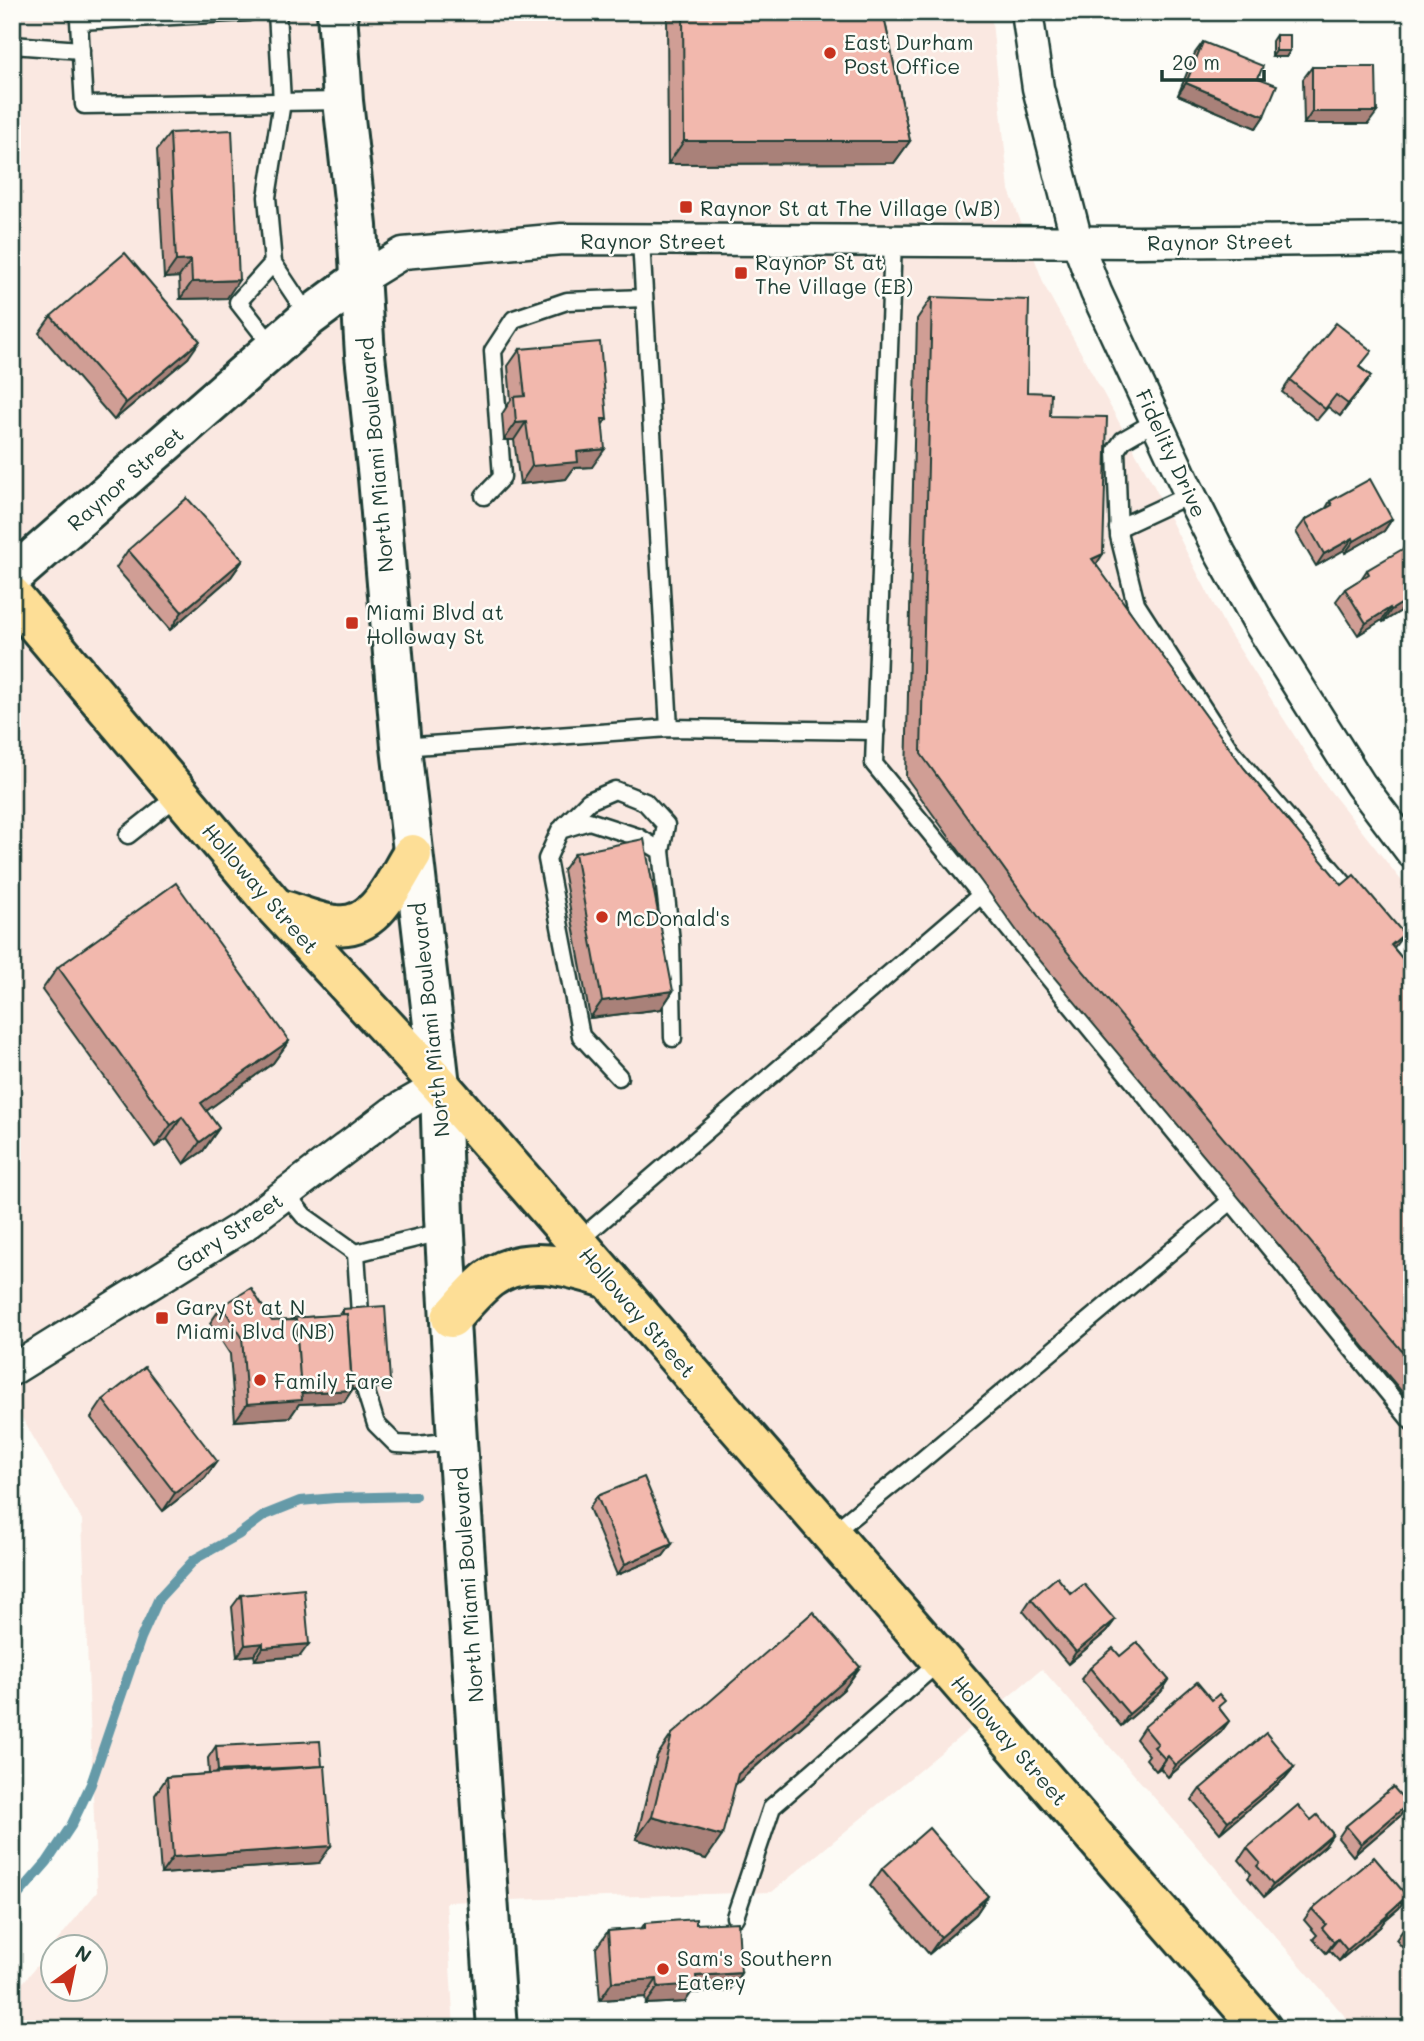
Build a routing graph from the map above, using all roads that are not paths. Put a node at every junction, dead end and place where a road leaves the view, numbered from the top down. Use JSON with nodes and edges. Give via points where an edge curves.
{"nodes":[{"id":1,"x":249,"y":12,"type":"edge"},
{"id":2,"x":277,"y":12,"type":"edge"},
{"id":3,"x":337,"y":12,"type":"edge"},
{"id":4,"x":1027,"y":12,"type":"edge"},
{"id":5,"x":192,"y":14,"type":"edge"},
{"id":6,"x":12,"y":45,"type":"edge"},
{"id":7,"x":81,"y":50,"type":"junction"},
{"id":8,"x":282,"y":102,"type":"junction"},
{"id":9,"x":343,"y":102,"type":"junction"},
{"id":10,"x":1412,"y":239,"type":"edge"},
{"id":11,"x":641,"y":240,"type":"junction"},
{"id":12,"x":893,"y":240,"type":"junction"},
{"id":13,"x":1077,"y":241,"type":"junction"},
{"id":14,"x":274,"y":263,"type":"junction"},
{"id":15,"x":359,"y":280,"type":"junction"},
{"id":16,"x":644,"y":298,"type":"junction"},
{"id":17,"x":309,"y":317,"type":"junction"},
{"id":18,"x":274,"y":348,"type":"junction"},
{"id":19,"x":1156,"y":421,"type":"junction"},
{"id":20,"x":1191,"y":494,"type":"junction"},
{"id":21,"x":484,"y":496,"type":"dead end"},
{"id":22,"x":1118,"y":528,"type":"junction"},
{"id":23,"x":12,"y":577,"type":"edge"},
{"id":24,"x":12,"y":596,"type":"edge"},
{"id":25,"x":669,"y":728,"type":"junction"},
{"id":26,"x":876,"y":731,"type":"junction"},
{"id":27,"x":401,"y":747,"type":"junction"},
{"id":28,"x":180,"y":794,"type":"junction"},
{"id":29,"x":560,"y":830,"type":"junction"},
{"id":30,"x":128,"y":835,"type":"dead end"},
{"id":31,"x":661,"y":851,"type":"junction"},
{"id":32,"x":1412,"y":853,"type":"edge"},
{"id":33,"x":412,"y":854,"type":"junction"},
{"id":34,"x":981,"y":895,"type":"junction"},
{"id":35,"x":275,"y":907,"type":"junction"},
{"id":36,"x":1412,"y":963,"type":"edge"},
{"id":37,"x":673,"y":1038,"type":"dead end"},
{"id":38,"x":619,"y":1077,"type":"dead end"},
{"id":39,"x":440,"y":1085,"type":"junction"},
{"id":40,"x":286,"y":1194,"type":"junction"},
{"id":41,"x":1231,"y":1201,"type":"junction"},
{"id":42,"x":445,"y":1231,"type":"junction"},
{"id":43,"x":577,"y":1242,"type":"junction"},
{"id":44,"x":356,"y":1253,"type":"junction"},
{"id":45,"x":609,"y":1279,"type":"junction"},
{"id":46,"x":360,"y":1314,"type":"edge"},
{"id":47,"x":451,"y":1318,"type":"junction"},
{"id":48,"x":12,"y":1370,"type":"edge"},
{"id":49,"x":365,"y":1389,"type":"edge"},
{"id":50,"x":1412,"y":1422,"type":"edge"},
{"id":51,"x":457,"y":1441,"type":"junction"},
{"id":52,"x":831,"y":1534,"type":"junction"},
{"id":53,"x":941,"y":1660,"type":"junction"},
{"id":54,"x":734,"y":1917,"type":"dead end"},
{"id":55,"x":498,"y":2029,"type":"edge"},
{"id":56,"x":1262,"y":2029,"type":"edge"}],
"edges":[{"from":1,"to":5,"type":"lane"},
{"from":2,"to":8,"type":"lane"},
{"from":3,"to":9,"type":"street","name":"North Miami Boulevard"},
{"from":4,"to":13,"type":"street","name":"Fidelity Drive","via":[[1038,88]]},
{"from":5,"to":7,"type":"lane","via":[[79,21]]},
{"from":6,"to":7,"type":"lane"},
{"from":7,"to":8,"type":"lane","via":[[84,104]]},
{"from":8,"to":9,"type":"lane"},
{"from":8,"to":14,"type":"lane","via":[[267,197]]},
{"from":9,"to":15,"type":"street","name":"North Miami Boulevard"},
{"from":10,"to":13,"type":"street","name":"Raynor Street"},
{"from":11,"to":12,"type":"street","name":"Raynor Street"},
{"from":11,"to":15,"type":"street","name":"Raynor Street","via":[[562,239],[403,253]]},
{"from":11,"to":16,"type":"lane"},
{"from":12,"to":13,"type":"street","name":"Raynor Street"},
{"from":12,"to":26,"type":"lane"},
{"from":13,"to":19,"type":"street","name":"Fidelity Drive"},
{"from":14,"to":17,"type":"lane"},
{"from":14,"to":18,"type":"lane","via":[[239,302]]},
{"from":15,"to":17,"type":"street","name":"Raynor Street"},
{"from":15,"to":27,"type":"street","name":"North Miami Boulevard"},
{"from":16,"to":21,"type":"lane","via":[[567,302],[514,319],[493,351],[502,477]]},
{"from":16,"to":25,"type":"lane"},
{"from":17,"to":18,"type":"street","name":"Raynor Street"},
{"from":18,"to":23,"type":"street","name":"Raynor Street"},
{"from":19,"to":20,"type":"street","name":"Fidelity Drive"},
{"from":19,"to":22,"type":"lane","via":[[1116,450]]},
{"from":20,"to":22,"type":"lane"},
{"from":20,"to":32,"type":"street","name":"Fidelity Drive","via":[[1260,625],[1360,784]]},
{"from":22,"to":36,"type":"lane","via":[[1136,604],[1230,750]]},
{"from":24,"to":28,"type":"main road","name":"Holloway Street"},
{"from":25,"to":26,"type":"lane"},
{"from":25,"to":27,"type":"lane"},
{"from":26,"to":34,"type":"lane","via":[[874,764]]},
{"from":27,"to":33,"type":"street","name":"North Miami Boulevard"},
{"from":28,"to":30,"type":"lane"},
{"from":28,"to":35,"type":"main road","name":"Holloway Street"},
{"from":29,"to":31,"type":"lane","via":[[589,821],[638,836]]},
{"from":29,"to":31,"type":"lane","via":[[589,801],[615,790],[645,802],[666,825]]},
{"from":29,"to":38,"type":"lane","via":[[547,859],[581,1036]]},
{"from":31,"to":37,"type":"lane","via":[[671,941]]},
{"from":33,"to":35,"type":"main road","via":[[380,905],[365,919],[335,925]]},
{"from":33,"to":39,"type":"street","name":"North Miami Boulevard"},
{"from":34,"to":41,"type":"lane"},
{"from":34,"to":43,"type":"lane"},
{"from":35,"to":39,"type":"main road","name":"Holloway Street"},
{"from":39,"to":40,"type":"street","name":"Gary Street","via":[[393,1112]]},
{"from":39,"to":42,"type":"street","name":"North Miami Boulevard"},
{"from":39,"to":43,"type":"main road","name":"Holloway Street"},
{"from":40,"to":44,"type":"lane","via":[[304,1216]]},
{"from":40,"to":48,"type":"street","name":"Gary Street","via":[[242,1227]]},
{"from":41,"to":50,"type":"lane"},
{"from":41,"to":52,"type":"lane"},
{"from":42,"to":44,"type":"lane"},
{"from":42,"to":47,"type":"street","name":"North Miami Boulevard"},
{"from":43,"to":45,"type":"main road","name":"Holloway Street"},
{"from":44,"to":46,"type":"lane"},
{"from":45,"to":47,"type":"main road","via":[[560,1265],[527,1264],[500,1272]]},
{"from":45,"to":52,"type":"main road","name":"Holloway Street"},
{"from":47,"to":51,"type":"street","name":"North Miami Boulevard"},
{"from":49,"to":51,"type":"lane","via":[[376,1424],[396,1444]]},
{"from":51,"to":55,"type":"street","name":"North Miami Boulevard"},
{"from":52,"to":53,"type":"main road","name":"Holloway Street"},
{"from":53,"to":54,"type":"lane","via":[[772,1807]]},
{"from":53,"to":56,"type":"main road","name":"Holloway Street"}]}
